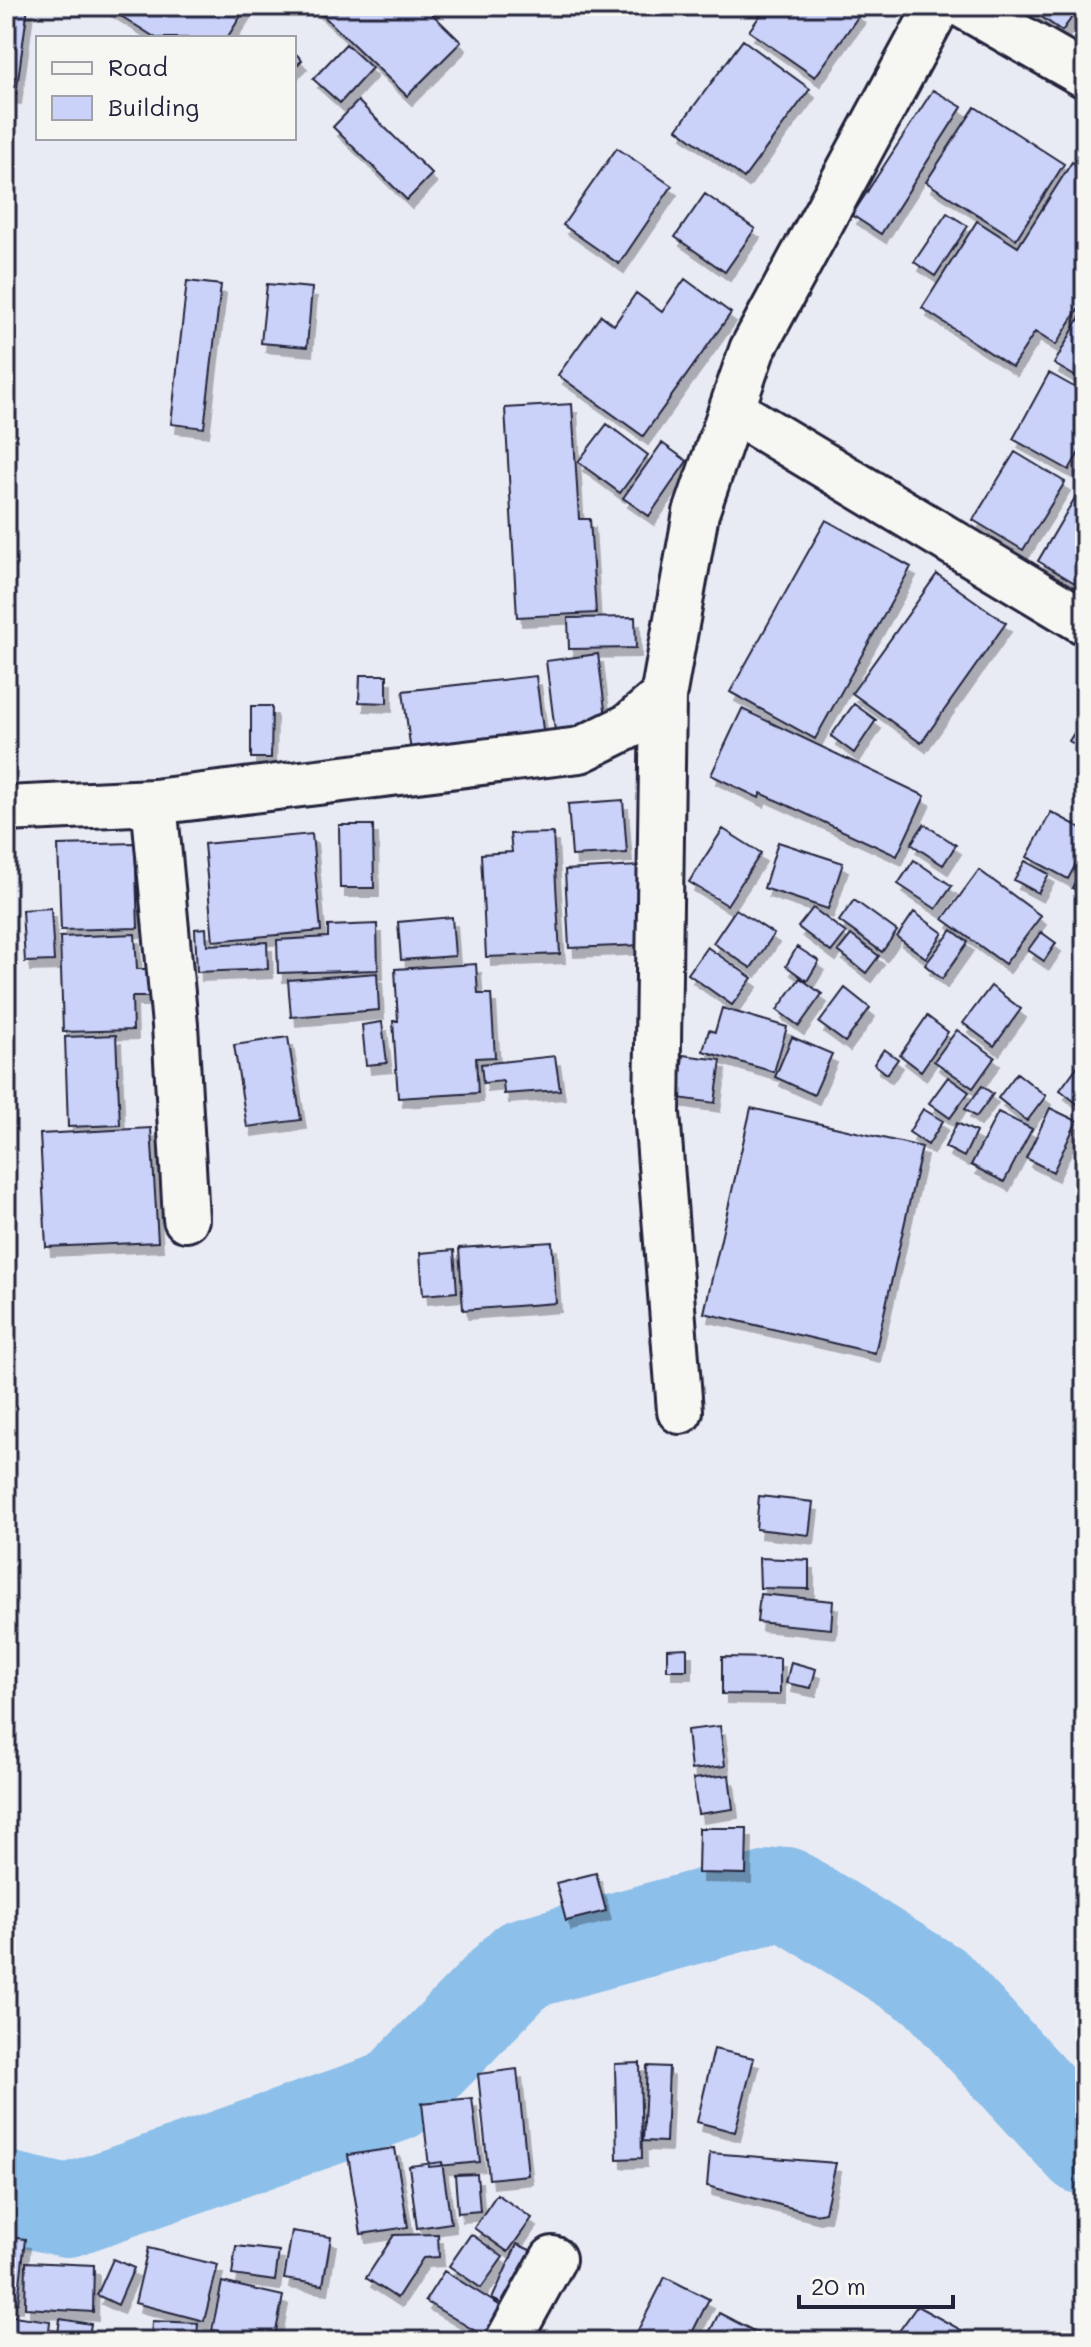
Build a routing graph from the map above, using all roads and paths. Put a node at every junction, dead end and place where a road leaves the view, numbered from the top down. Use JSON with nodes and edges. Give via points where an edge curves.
{"nodes":[{"id":1,"x":938,"y":6,"type":"edge"},
{"id":2,"x":964,"y":6,"type":"edge"},
{"id":3,"x":1085,"y":75,"type":"edge"},
{"id":4,"x":732,"y":410,"type":"junction"},
{"id":5,"x":1085,"y":622,"type":"edge"},
{"id":6,"x":663,"y":697,"type":"junction"},
{"id":7,"x":154,"y":802,"type":"junction"},
{"id":8,"x":6,"y":809,"type":"edge"},
{"id":9,"x":186,"y":1219,"type":"dead end"},
{"id":10,"x":680,"y":1411,"type":"dead end"},
{"id":11,"x":553,"y":2259,"type":"dead end"},
{"id":12,"x":508,"y":2341,"type":"edge"}],
"edges":[{"from":1,"to":4,"type":"street","via":[[752,350]]},
{"from":2,"to":3,"type":"street"},
{"from":4,"to":5,"type":"street"},
{"from":4,"to":6,"type":"street","via":[[696,513]]},
{"from":6,"to":7,"type":"street","via":[[629,726],[580,750]]},
{"from":6,"to":10,"type":"street","via":[[657,1113]]},
{"from":7,"to":8,"type":"street"},
{"from":7,"to":9,"type":"street"},
{"from":11,"to":12,"type":"street"}]}
